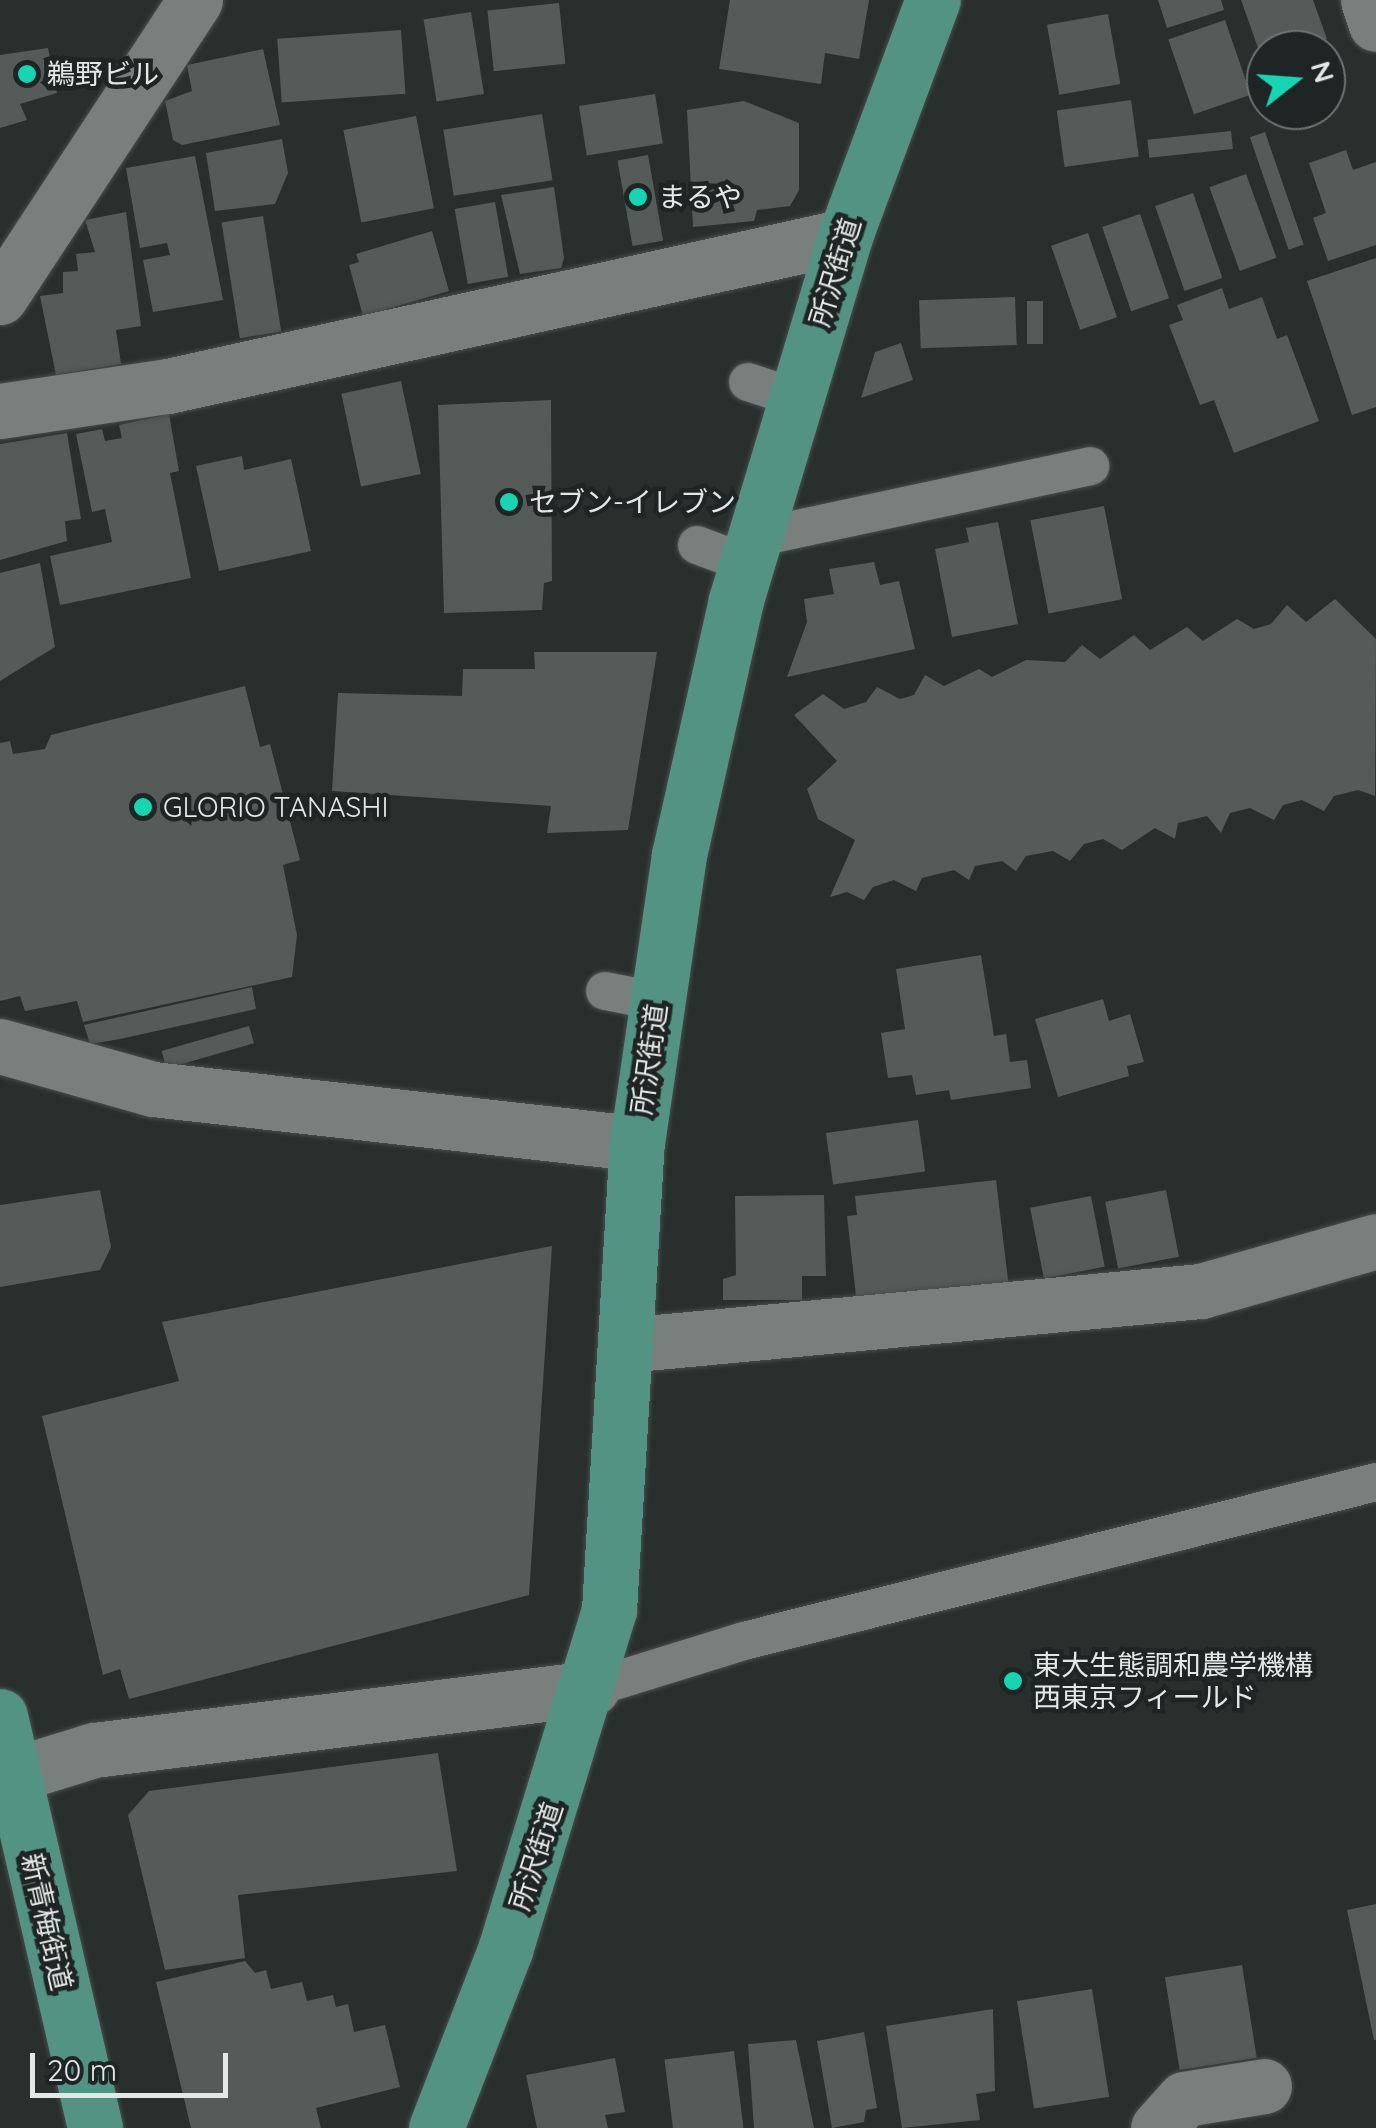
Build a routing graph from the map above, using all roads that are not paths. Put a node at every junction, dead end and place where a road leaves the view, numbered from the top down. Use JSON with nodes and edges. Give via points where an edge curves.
{"nodes":[{"id":1,"x":932,"y":0,"type":"edge"},
{"id":2,"x":1368,"y":0,"type":"edge"},
{"id":3,"x":179,"y":8,"type":"edge"},
{"id":4,"x":1376,"y":24,"type":"edge"},
{"id":5,"x":845,"y":236,"type":"junction"},
{"id":6,"x":0,"y":297,"type":"edge"},
{"id":7,"x":0,"y":411,"type":"edge"},
{"id":8,"x":1090,"y":466,"type":"dead end"},
{"id":9,"x":697,"y":546,"type":"dead end"},
{"id":10,"x":751,"y":551,"type":"junction"},
{"id":11,"x":28,"y":1062,"type":"edge"},
{"id":12,"x":637,"y":1143,"type":"junction"},
{"id":13,"x":1376,"y":1241,"type":"edge"},
{"id":14,"x":625,"y":1345,"type":"junction"},
{"id":15,"x":1376,"y":1482,"type":"edge"},
{"id":16,"x":592,"y":1688,"type":"junction"},
{"id":17,"x":0,"y":1716,"type":"edge"},
{"id":18,"x":13,"y":1776,"type":"junction"},
{"id":19,"x":1264,"y":2086,"type":"dead end"},
{"id":20,"x":96,"y":2128,"type":"edge"},
{"id":21,"x":436,"y":2128,"type":"edge"},
{"id":22,"x":1158,"y":2128,"type":"edge"}],
"edges":[{"from":1,"to":5,"type":"main road","name":"所沢街道"},
{"from":2,"to":4,"type":"street"},
{"from":3,"to":6,"type":"street"},
{"from":5,"to":7,"type":"street","via":[[674,285],[168,386]]},
{"from":5,"to":10,"type":"main road","name":"所沢街道","via":[[773,390]]},
{"from":8,"to":10,"type":"lane"},
{"from":9,"to":10,"type":"lane"},
{"from":10,"to":12,"type":"main road","name":"所沢街道","via":[[679,855],[631,996]]},
{"from":11,"to":12,"type":"street","via":[[224,1111],[302,1090],[359,1130]]},
{"from":12,"to":14,"type":"main road","name":"所沢街道"},
{"from":13,"to":14,"type":"street","via":[[1201,1291]]},
{"from":14,"to":16,"type":"main road","name":"所沢街道","via":[[610,1610]]},
{"from":15,"to":16,"type":"lane","via":[[744,1641]]},
{"from":16,"to":18,"type":"street","via":[[94,1750]]},
{"from":16,"to":21,"type":"main road","name":"所沢街道"},
{"from":17,"to":18,"type":"main road","name":"新青梅街道"},
{"from":18,"to":20,"type":"main road","name":"新青梅街道"},
{"from":19,"to":22,"type":"street","via":[[1184,2099]]}]}
